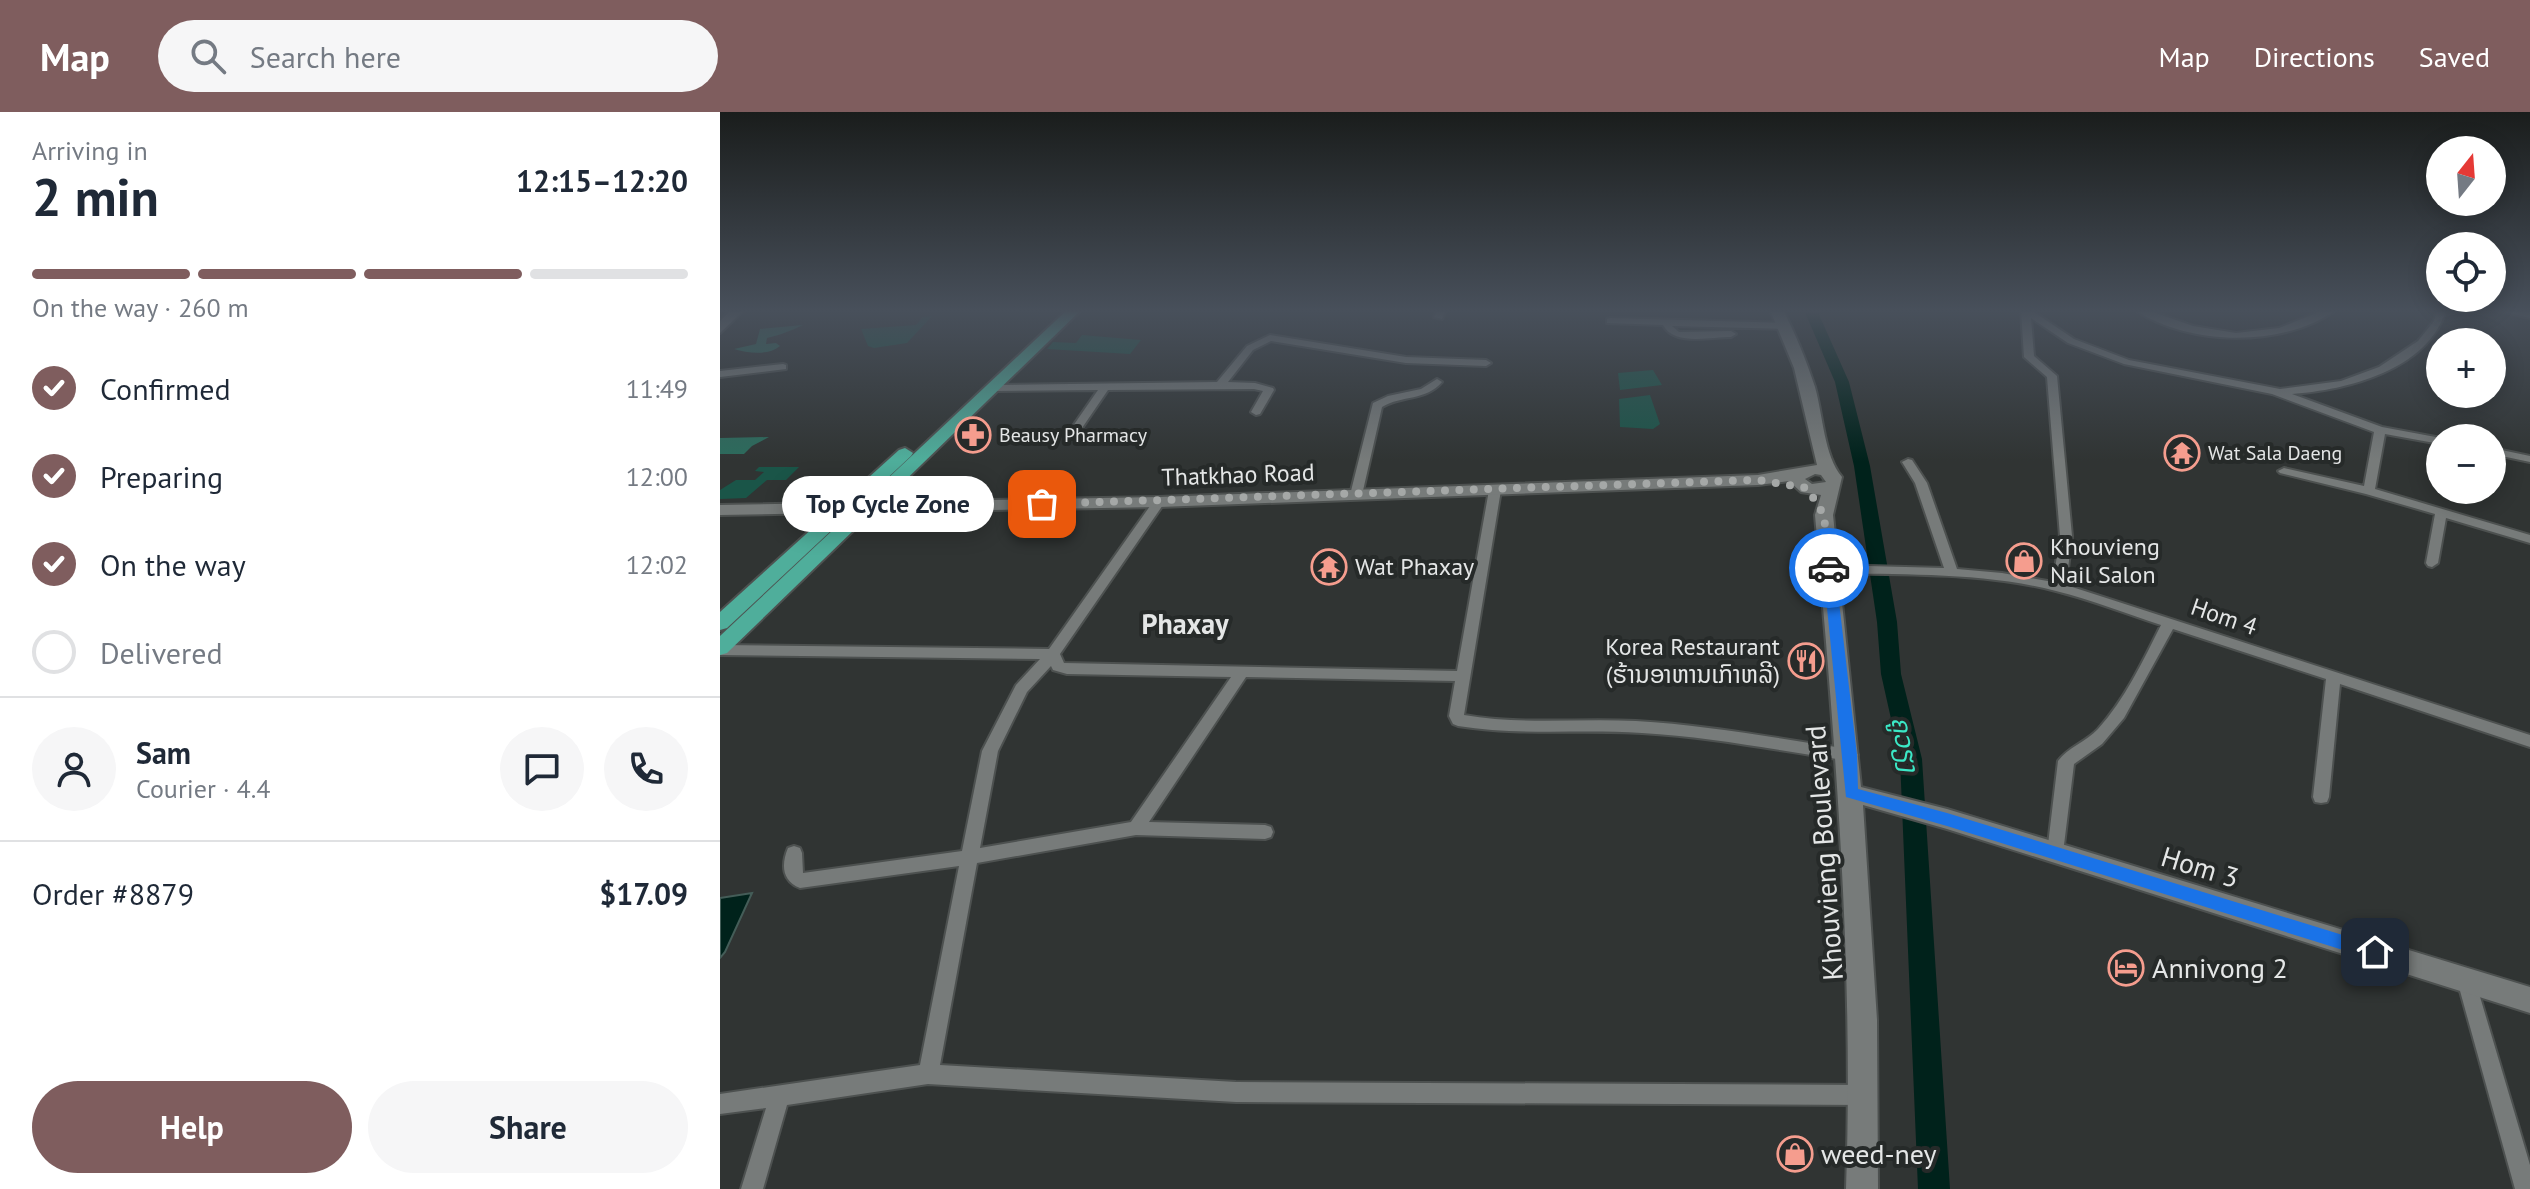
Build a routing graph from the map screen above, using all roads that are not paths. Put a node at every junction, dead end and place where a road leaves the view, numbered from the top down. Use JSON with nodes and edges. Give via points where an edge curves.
{"nodes":[{"id":1,"x":1006,"y":360,"type":"edge"},
{"id":2,"x":1021,"y":360,"type":"edge"},
{"id":3,"x":1240,"y":360,"type":"edge"},
{"id":4,"x":1413,"y":360,"type":"edge"},
{"id":5,"x":1797,"y":360,"type":"edge"},
{"id":6,"x":2033,"y":360,"type":"edge"},
{"id":7,"x":2126,"y":360,"type":"edge"},
{"id":8,"x":2394,"y":360,"type":"edge"},
{"id":9,"x":1486,"y":363,"type":"dead end"},
{"id":10,"x":783,"y":367,"type":"dead end"},
{"id":11,"x":720,"y":374,"type":"edge"},
{"id":12,"x":1437,"y":382,"type":"dead end"},
{"id":13,"x":1220,"y":385,"type":"junction"},
{"id":14,"x":991,"y":388,"type":"junction"},
{"id":15,"x":1104,"y":388,"type":"junction"},
{"id":16,"x":2275,"y":391,"type":"junction"},
{"id":17,"x":1256,"y":412,"type":"dead end"},
{"id":18,"x":1078,"y":426,"type":"dead end"},
{"id":19,"x":2380,"y":430,"type":"junction"},
{"id":20,"x":1820,"y":437,"type":"junction"},
{"id":21,"x":2426,"y":438,"type":"edge"},
{"id":22,"x":2506,"y":454,"type":"edge"},
{"id":23,"x":2530,"y":459,"type":"edge"},
{"id":24,"x":1908,"y":462,"type":"dead end"},
{"id":25,"x":2284,"y":471,"type":"dead end"},
{"id":26,"x":1829,"y":479,"type":"junction"},
{"id":27,"x":1802,"y":480,"type":"junction"},
{"id":28,"x":1495,"y":490,"type":"junction"},
{"id":29,"x":2369,"y":491,"type":"junction"},
{"id":30,"x":1356,"y":495,"type":"junction"},
{"id":31,"x":1159,"y":502,"type":"junction"},
{"id":32,"x":844,"y":508,"type":"junction"},
{"id":33,"x":867,"y":508,"type":"junction"},
{"id":34,"x":720,"y":510,"type":"edge"},
{"id":35,"x":2441,"y":513,"type":"junction"},
{"id":36,"x":1824,"y":515,"type":"junction"},
{"id":37,"x":2530,"y":539,"type":"edge"},
{"id":38,"x":2432,"y":563,"type":"dead end"},
{"id":39,"x":1837,"y":569,"type":"junction"},
{"id":40,"x":1952,"y":573,"type":"junction"},
{"id":41,"x":2059,"y":587,"type":"junction"},
{"id":42,"x":2170,"y":622,"type":"junction"},
{"id":43,"x":720,"y":623,"type":"edge"},
{"id":44,"x":720,"y":649,"type":"edge"},
{"id":45,"x":1053,"y":654,"type":"junction"},
{"id":46,"x":1242,"y":672,"type":"junction"},
{"id":47,"x":1464,"y":676,"type":"junction"},
{"id":48,"x":2333,"y":677,"type":"junction"},
{"id":49,"x":2530,"y":741,"type":"edge"},
{"id":50,"x":1850,"y":755,"type":"junction"},
{"id":51,"x":1851,"y":793,"type":"junction"},
{"id":52,"x":2321,"y":797,"type":"dead end"},
{"id":53,"x":1136,"y":828,"type":"junction"},
{"id":54,"x":1265,"y":832,"type":"dead end"},
{"id":55,"x":794,"y":853,"type":"dead end"},
{"id":56,"x":2055,"y":853,"type":"junction"},
{"id":57,"x":971,"y":857,"type":"junction"},
{"id":58,"x":2466,"y":980,"type":"junction"},
{"id":59,"x":2530,"y":1000,"type":"edge"},
{"id":60,"x":928,"y":1074,"type":"junction"},
{"id":61,"x":780,"y":1095,"type":"junction"},
{"id":62,"x":1866,"y":1095,"type":"junction"},
{"id":63,"x":720,"y":1104,"type":"edge"},
{"id":64,"x":752,"y":1189,"type":"edge"},
{"id":65,"x":1862,"y":1189,"type":"edge"},
{"id":66,"x":2526,"y":1189,"type":"edge"}],
"edges":[{"from":1,"to":32,"type":"main road"},
{"from":2,"to":14,"type":"main road"},
{"from":3,"to":13,"type":"street"},
{"from":4,"to":9,"type":"street"},
{"from":5,"to":20,"type":"street","name":"Khouvieng Boulevard"},
{"from":6,"to":41,"type":"street","via":[[2052,376],[2066,536]]},
{"from":7,"to":16,"type":"street"},
{"from":8,"to":16,"type":"street","via":[[2361,379]]},
{"from":10,"to":11,"type":"street"},
{"from":12,"to":30,"type":"street","via":[[1427,393],[1377,405]]},
{"from":13,"to":15,"type":"street"},
{"from":13,"to":17,"type":"street","via":[[1269,390]]},
{"from":14,"to":15,"type":"street"},
{"from":14,"to":33,"type":"main road"},
{"from":15,"to":18,"type":"street"},
{"from":16,"to":19,"type":"street"},
{"from":19,"to":21,"type":"street"},
{"from":19,"to":29,"type":"street"},
{"from":20,"to":26,"type":"street","name":"Khouvieng Boulevard"},
{"from":20,"to":27,"type":"street"},
{"from":22,"to":23,"type":"street"},
{"from":24,"to":40,"type":"street","via":[[1921,483]]},
{"from":25,"to":29,"type":"street"},
{"from":26,"to":27,"type":"street","name":"Thatkhao Road","via":[[1820,490]]},
{"from":26,"to":36,"type":"street","name":"Khouvieng Boulevard"},
{"from":27,"to":28,"type":"street","name":"Thatkhao Road"},
{"from":27,"to":36,"type":"street","name":"Khouvieng Boulevard"},
{"from":28,"to":30,"type":"street","name":"Thatkhao Road"},
{"from":28,"to":47,"type":"street"},
{"from":29,"to":35,"type":"street"},
{"from":30,"to":31,"type":"street","name":"Thatkhao Road"},
{"from":31,"to":33,"type":"street","name":"Thatkhao Road"},
{"from":31,"to":45,"type":"street"},
{"from":32,"to":33,"type":"street","name":"Thatkhao Road"},
{"from":32,"to":34,"type":"street","name":"Thatkhao Road"},
{"from":32,"to":43,"type":"main road"},
{"from":33,"to":44,"type":"main road"},
{"from":35,"to":37,"type":"street"},
{"from":35,"to":38,"type":"street"},
{"from":36,"to":39,"type":"street","name":"Khouvieng Boulevard"},
{"from":39,"to":40,"type":"street","name":"Hom 4"},
{"from":39,"to":50,"type":"street","name":"Khouvieng Boulevard"},
{"from":40,"to":41,"type":"street","name":"Hom 4"},
{"from":41,"to":42,"type":"street","name":"Hom 4"},
{"from":42,"to":48,"type":"street","name":"Hom 4"},
{"from":42,"to":56,"type":"street","via":[[2143,674],[2095,743],[2066,761]]},
{"from":44,"to":45,"type":"street"},
{"from":45,"to":46,"type":"street","via":[[1058,666],[1067,669]]},
{"from":45,"to":57,"type":"street","via":[[1021,689],[990,751]]},
{"from":46,"to":47,"type":"street"},
{"from":46,"to":53,"type":"street"},
{"from":47,"to":50,"type":"street","via":[[1458,720],[1511,726],[1619,726]]},
{"from":48,"to":49,"type":"street","name":"Hom 4"},
{"from":48,"to":52,"type":"street"},
{"from":50,"to":51,"type":"street","name":"Khouvieng Boulevard"},
{"from":51,"to":56,"type":"street","name":"Hom 3"},
{"from":51,"to":62,"type":"street","name":"Khouvieng Boulevard","via":[[1862,925]]},
{"from":53,"to":54,"type":"street"},
{"from":53,"to":57,"type":"street"},
{"from":55,"to":57,"type":"street","via":[[793,876],[800,881]]},
{"from":56,"to":58,"type":"street","name":"Hom 3"},
{"from":57,"to":60,"type":"street"},
{"from":58,"to":59,"type":"street","name":"Hom 3"},
{"from":58,"to":66,"type":"street"},
{"from":60,"to":61,"type":"street"},
{"from":60,"to":62,"type":"street","via":[[1236,1092]]},
{"from":61,"to":63,"type":"street"},
{"from":61,"to":64,"type":"street"},
{"from":62,"to":65,"type":"street","name":"Khouvieng Boulevard"}]}
